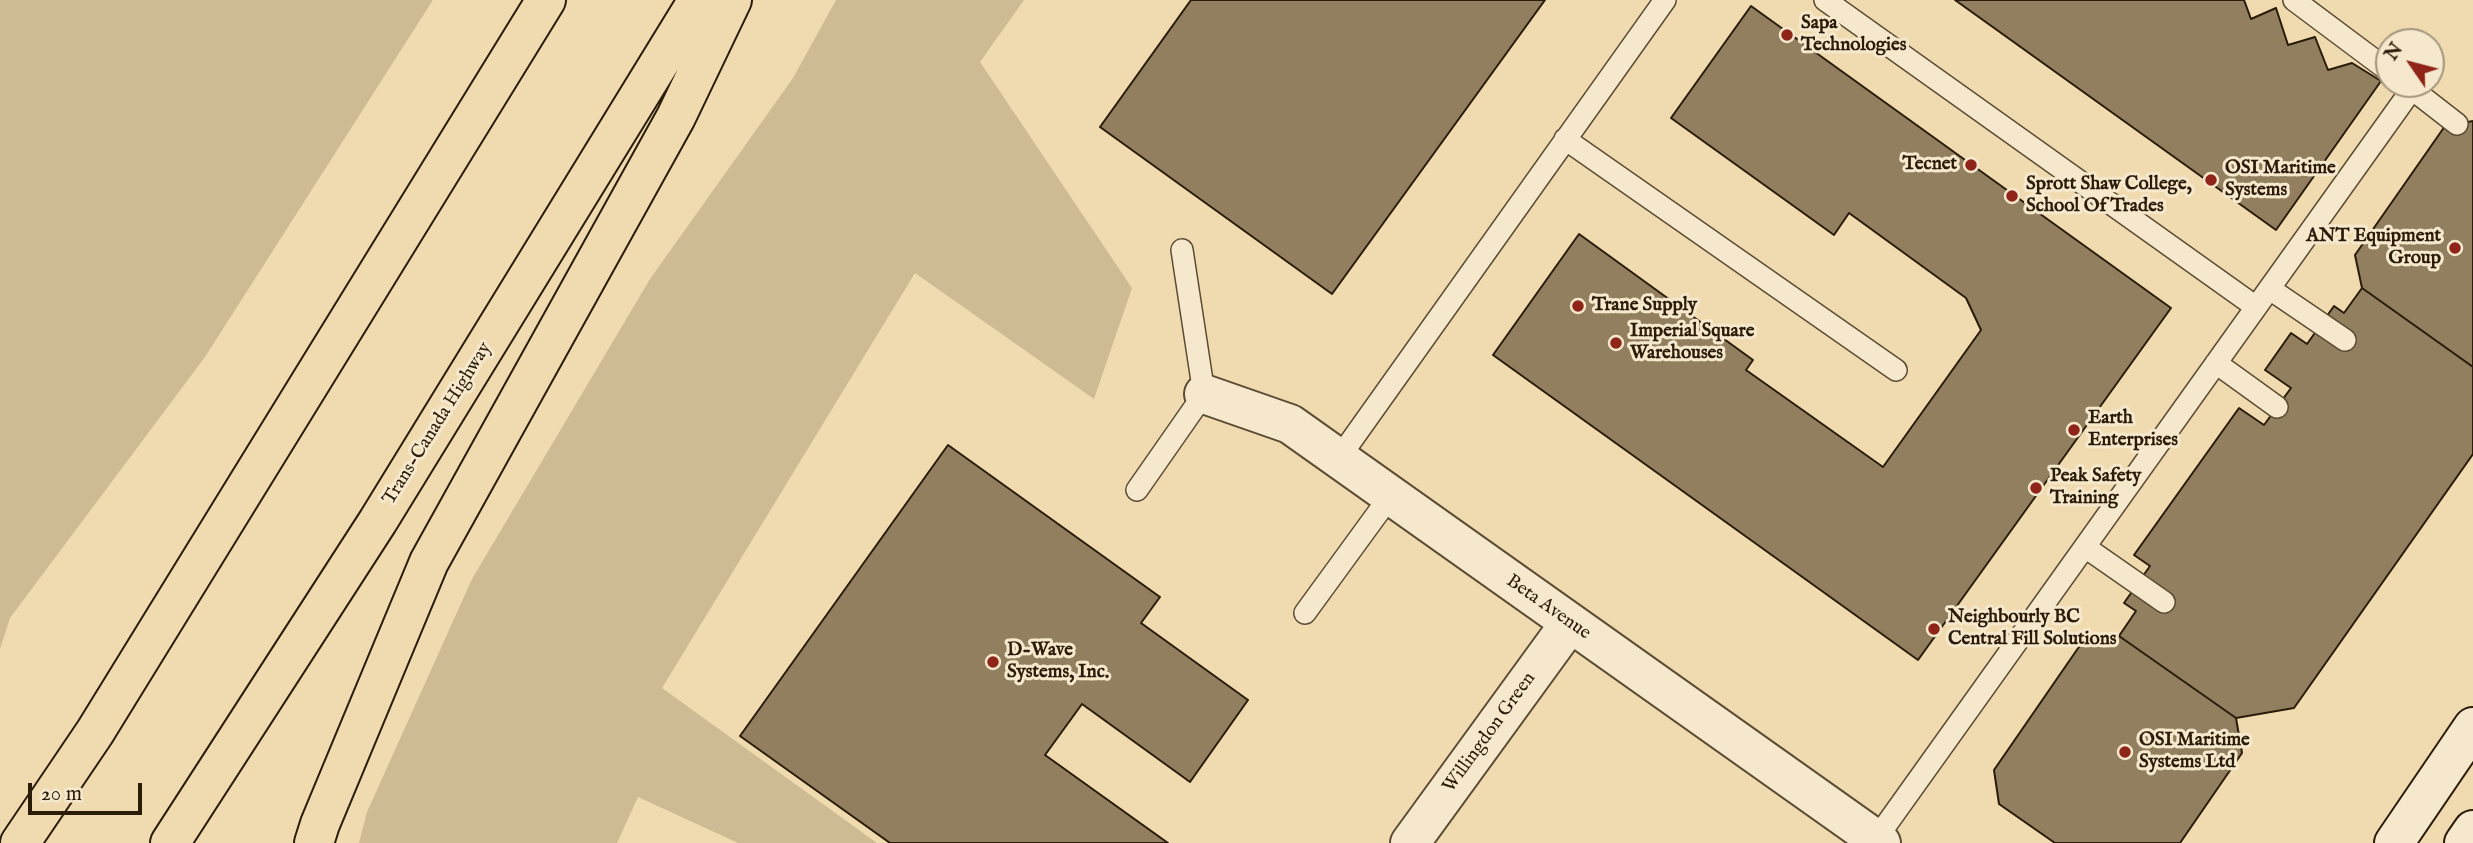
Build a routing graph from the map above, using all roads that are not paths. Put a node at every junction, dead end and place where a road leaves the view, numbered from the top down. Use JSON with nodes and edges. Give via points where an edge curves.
{"nodes":[{"id":1,"x":546,"y":0,"type":"edge"},
{"id":2,"x":698,"y":0,"type":"edge"},
{"id":3,"x":732,"y":0,"type":"edge"},
{"id":4,"x":1665,"y":0,"type":"edge"},
{"id":5,"x":1825,"y":0,"type":"edge"},
{"id":6,"x":2294,"y":0,"type":"edge"},
{"id":7,"x":2375,"y":60,"type":"edge"},
{"id":8,"x":2400,"y":98,"type":"edge"},
{"id":9,"x":2423,"y":98,"type":"edge"},
{"id":10,"x":2457,"y":124,"type":"dead end"},
{"id":11,"x":1566,"y":139,"type":"junction"},
{"id":12,"x":1182,"y":250,"type":"dead end"},
{"id":13,"x":2270,"y":289,"type":"junction"},
{"id":14,"x":2256,"y":307,"type":"junction"},
{"id":15,"x":2346,"y":340,"type":"dead end"},
{"id":16,"x":2216,"y":363,"type":"junction"},
{"id":17,"x":1896,"y":370,"type":"dead end"},
{"id":18,"x":1204,"y":394,"type":"junction"},
{"id":19,"x":2277,"y":407,"type":"dead end"},
{"id":20,"x":1339,"y":457,"type":"junction"},
{"id":21,"x":1138,"y":490,"type":"dead end"},
{"id":22,"x":1391,"y":495,"type":"junction"},
{"id":23,"x":2085,"y":547,"type":"junction"},
{"id":24,"x":2164,"y":602,"type":"dead end"},
{"id":25,"x":1306,"y":613,"type":"dead end"},
{"id":26,"x":1570,"y":623,"type":"junction"},
{"id":27,"x":2473,"y":727,"type":"edge"},
{"id":28,"x":95,"y":732,"type":"junction"},
{"id":29,"x":2473,"y":830,"type":"edge"},
{"id":30,"x":0,"y":841,"type":"edge"},
{"id":31,"x":1878,"y":841,"type":"edge"},
{"id":32,"x":20,"y":843,"type":"edge"},
{"id":33,"x":170,"y":843,"type":"edge"},
{"id":34,"x":314,"y":843,"type":"edge"},
{"id":35,"x":1410,"y":843,"type":"edge"},
{"id":36,"x":2394,"y":843,"type":"edge"},
{"id":37,"x":2464,"y":843,"type":"edge"}],
"edges":[{"from":1,"to":28,"type":"highway"},
{"from":2,"to":33,"type":"highway","name":"Trans-Canada Highway","via":[[378,521]]},
{"from":3,"to":34,"type":"highway","via":[[676,117],[429,562]]},
{"from":4,"to":11,"type":"lane"},
{"from":5,"to":14,"type":"lane"},
{"from":6,"to":7,"type":"lane"},
{"from":8,"to":13,"type":"lane"},
{"from":9,"to":10,"type":"lane"},
{"from":11,"to":17,"type":"lane"},
{"from":11,"to":20,"type":"lane"},
{"from":12,"to":18,"type":"lane"},
{"from":13,"to":14,"type":"lane"},
{"from":13,"to":15,"type":"lane"},
{"from":14,"to":16,"type":"lane"},
{"from":16,"to":19,"type":"lane"},
{"from":16,"to":23,"type":"lane"},
{"from":18,"to":20,"type":"street","name":"Beta Avenue","via":[[1290,424]]},
{"from":18,"to":21,"type":"lane"},
{"from":20,"to":22,"type":"street","name":"Beta Avenue"},
{"from":22,"to":25,"type":"lane"},
{"from":22,"to":26,"type":"street","name":"Beta Avenue"},
{"from":23,"to":24,"type":"lane"},
{"from":23,"to":31,"type":"lane"},
{"from":26,"to":31,"type":"street","name":"Beta Avenue"},
{"from":26,"to":35,"type":"street","name":"Willingdon Green"},
{"from":27,"to":36,"type":"street"},
{"from":28,"to":30,"type":"highway"},
{"from":28,"to":32,"type":"highway"},
{"from":29,"to":37,"type":"street"}]}
